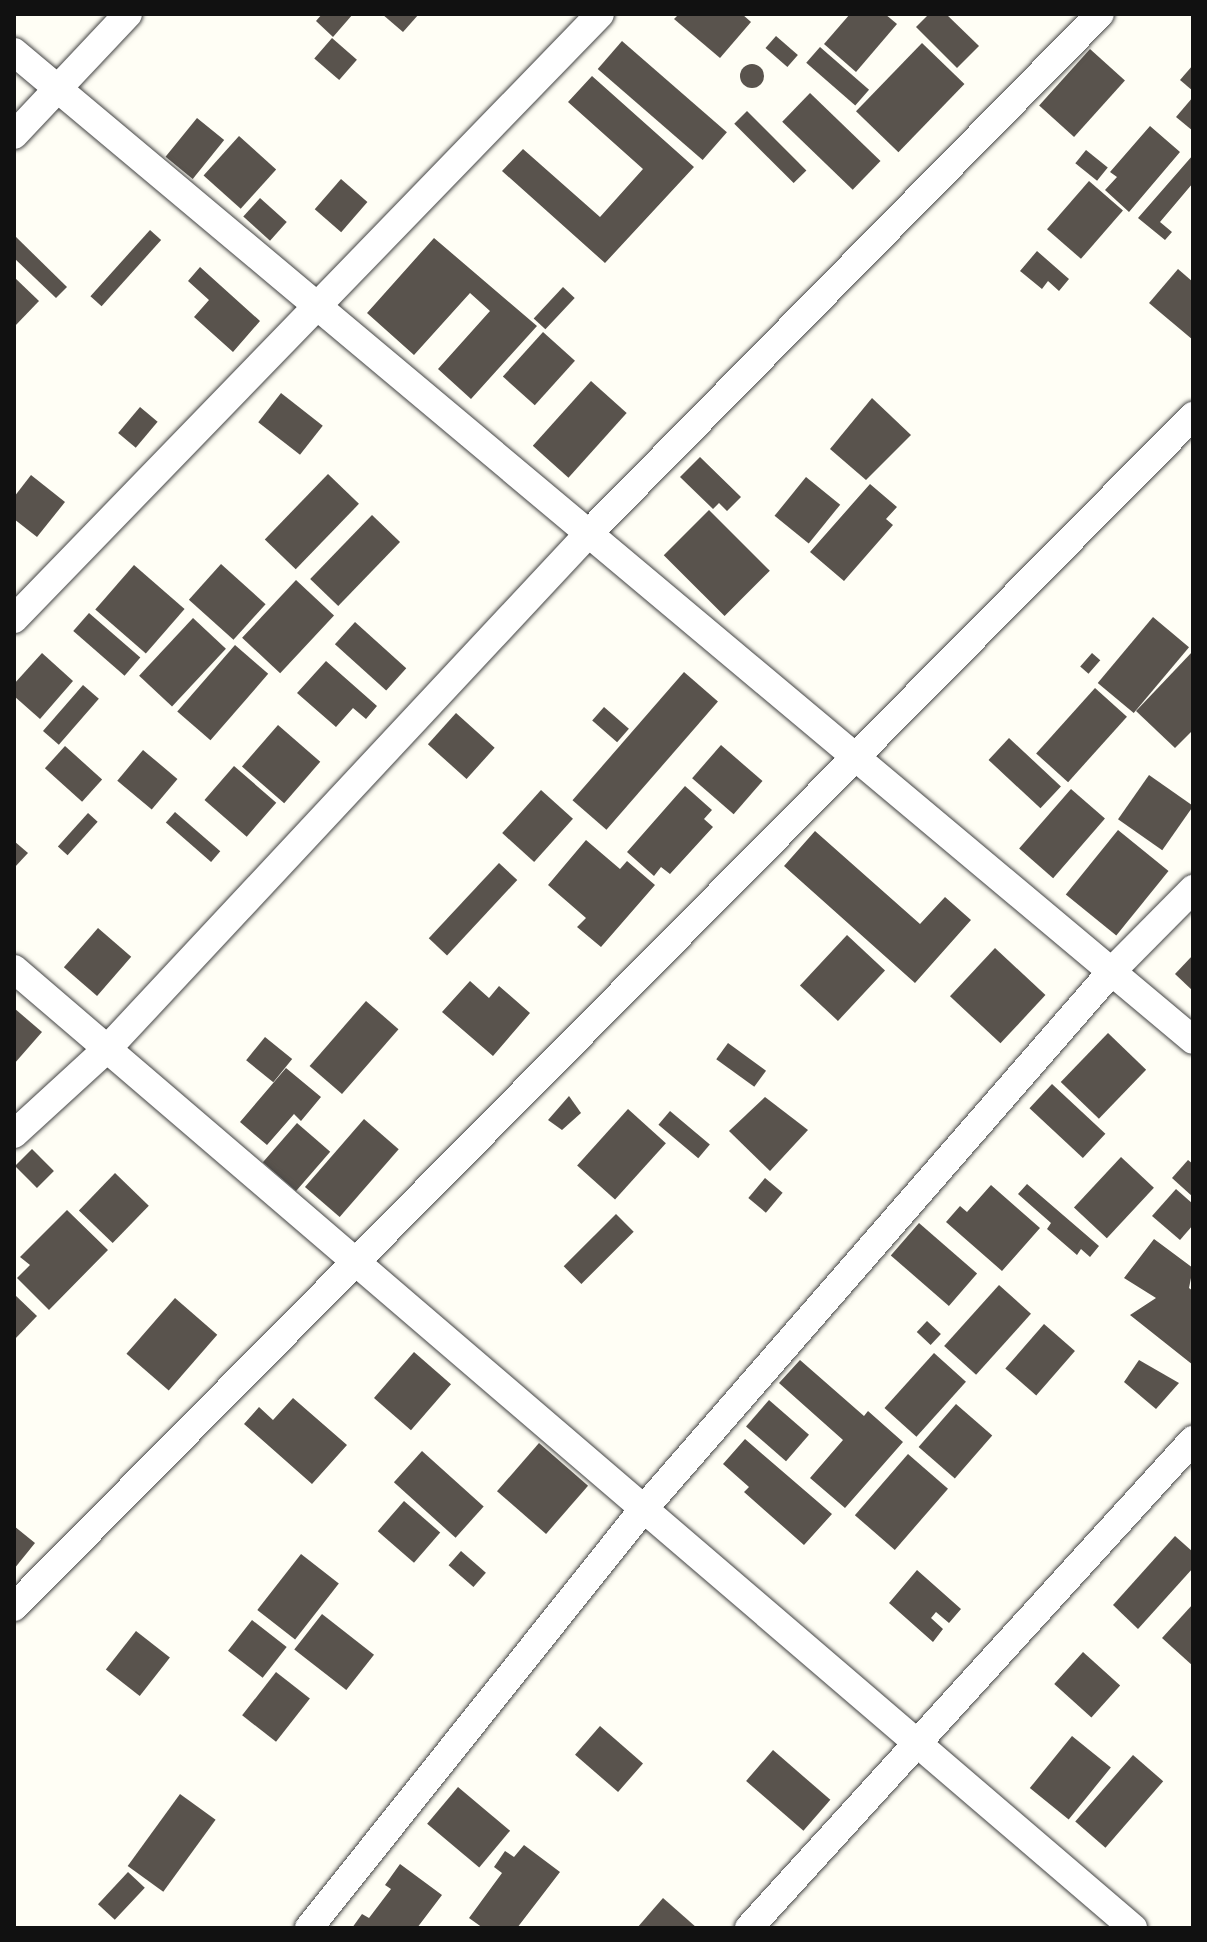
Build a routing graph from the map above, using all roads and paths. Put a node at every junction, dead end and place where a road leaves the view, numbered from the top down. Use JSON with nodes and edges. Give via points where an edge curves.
{"nodes":[{"id":1,"x":128,"y":14,"type":"edge"},
{"id":2,"x":600,"y":14,"type":"edge"},
{"id":3,"x":1100,"y":14,"type":"edge"},
{"id":4,"x":14,"y":52,"type":"edge"},
{"id":5,"x":57,"y":92,"type":"junction"},
{"id":6,"x":14,"y":135,"type":"edge"},
{"id":7,"x":317,"y":309,"type":"junction"},
{"id":8,"x":1193,"y":416,"type":"edge"},
{"id":9,"x":589,"y":533,"type":"junction"},
{"id":10,"x":14,"y":619,"type":"edge"},
{"id":11,"x":853,"y":760,"type":"junction"},
{"id":12,"x":1193,"y":889,"type":"edge"},
{"id":13,"x":14,"y":969,"type":"edge"},
{"id":14,"x":1111,"y":972,"type":"junction"},
{"id":15,"x":1193,"y":1040,"type":"edge"},
{"id":16,"x":109,"y":1047,"type":"junction"},
{"id":17,"x":14,"y":1134,"type":"edge"},
{"id":18,"x":354,"y":1259,"type":"junction"},
{"id":19,"x":1193,"y":1440,"type":"edge"},
{"id":20,"x":641,"y":1512,"type":"junction"},
{"id":21,"x":14,"y":1607,"type":"edge"},
{"id":22,"x":914,"y":1742,"type":"junction"},
{"id":23,"x":309,"y":1928,"type":"edge"},
{"id":24,"x":749,"y":1928,"type":"edge"},
{"id":25,"x":1133,"y":1928,"type":"edge"}],
"edges":[{"from":1,"to":5,"type":"street"},
{"from":2,"to":7,"type":"street"},
{"from":3,"to":9,"type":"street"},
{"from":4,"to":5,"type":"street"},
{"from":5,"to":6,"type":"street"},
{"from":5,"to":7,"type":"street"},
{"from":7,"to":9,"type":"street"},
{"from":7,"to":10,"type":"street"},
{"from":8,"to":11,"type":"street"},
{"from":9,"to":11,"type":"street"},
{"from":9,"to":16,"type":"street"},
{"from":11,"to":14,"type":"street"},
{"from":11,"to":18,"type":"street"},
{"from":12,"to":14,"type":"street"},
{"from":13,"to":16,"type":"street"},
{"from":14,"to":15,"type":"street"},
{"from":14,"to":20,"type":"street"},
{"from":16,"to":17,"type":"street"},
{"from":16,"to":18,"type":"street"},
{"from":18,"to":20,"type":"street"},
{"from":18,"to":21,"type":"street"},
{"from":19,"to":22,"type":"street"},
{"from":20,"to":22,"type":"street"},
{"from":20,"to":23,"type":"street"},
{"from":22,"to":24,"type":"street"},
{"from":22,"to":25,"type":"street"}]}
